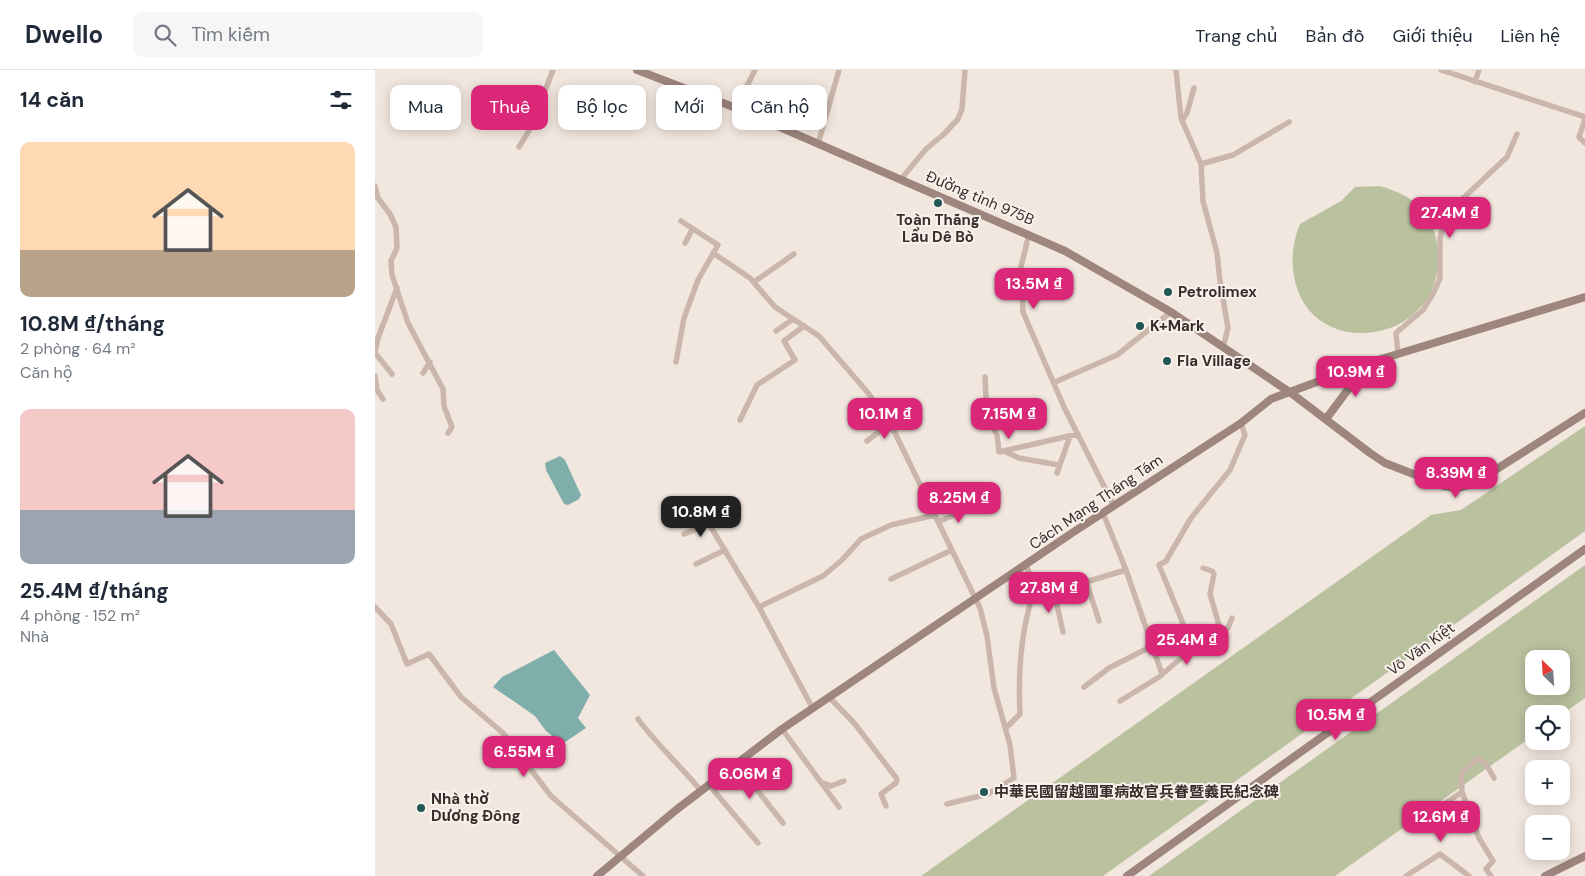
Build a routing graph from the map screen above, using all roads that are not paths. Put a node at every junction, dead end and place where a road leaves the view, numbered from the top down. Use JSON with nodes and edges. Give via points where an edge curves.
{"nodes":[{"id":1,"x":553,"y":70,"type":"edge"},
{"id":2,"x":637,"y":70,"type":"edge"},
{"id":3,"x":755,"y":70,"type":"edge"},
{"id":4,"x":839,"y":70,"type":"edge"},
{"id":5,"x":965,"y":70,"type":"edge"},
{"id":6,"x":1176,"y":70,"type":"edge"},
{"id":7,"x":1441,"y":70,"type":"edge"},
{"id":8,"x":1479,"y":70,"type":"edge"},
{"id":9,"x":1475,"y":82,"type":"junction"},
{"id":10,"x":748,"y":85,"type":"edge"},
{"id":11,"x":1195,"y":88,"type":"dead end"},
{"id":12,"x":732,"y":106,"type":"edge"},
{"id":13,"x":1585,"y":118,"type":"edge"},
{"id":14,"x":1182,"y":121,"type":"junction"},
{"id":15,"x":1289,"y":122,"type":"dead end"},
{"id":16,"x":786,"y":130,"type":"edge"},
{"id":17,"x":1517,"y":134,"type":"dead end"},
{"id":18,"x":1585,"y":143,"type":"edge"},
{"id":19,"x":818,"y":144,"type":"junction"},
{"id":20,"x":519,"y":147,"type":"dead end"},
{"id":21,"x":1201,"y":164,"type":"junction"},
{"id":22,"x":901,"y":179,"type":"junction"},
{"id":23,"x":375,"y":186,"type":"edge"},
{"id":24,"x":681,"y":221,"type":"dead end"},
{"id":25,"x":692,"y":230,"type":"junction"},
{"id":26,"x":1029,"y":234,"type":"junction"},
{"id":27,"x":685,"y":243,"type":"dead end"},
{"id":28,"x":713,"y":253,"type":"junction"},
{"id":29,"x":793,"y":254,"type":"dead end"},
{"id":30,"x":754,"y":282,"type":"junction"},
{"id":31,"x":397,"y":288,"type":"junction"},
{"id":32,"x":1585,"y":297,"type":"edge"},
{"id":33,"x":1171,"y":312,"type":"junction"},
{"id":34,"x":793,"y":319,"type":"junction"},
{"id":35,"x":804,"y":326,"type":"junction"},
{"id":36,"x":776,"y":331,"type":"dead end"},
{"id":37,"x":1223,"y":348,"type":"junction"},
{"id":38,"x":375,"y":353,"type":"edge"},
{"id":39,"x":1398,"y":354,"type":"junction"},
{"id":40,"x":429,"y":362,"type":"junction"},
{"id":41,"x":676,"y":362,"type":"dead end"},
{"id":42,"x":1368,"y":363,"type":"junction"},
{"id":43,"x":423,"y":373,"type":"dead end"},
{"id":44,"x":392,"y":374,"type":"dead end"},
{"id":45,"x":375,"y":376,"type":"edge"},
{"id":46,"x":985,"y":377,"type":"dead end"},
{"id":47,"x":1055,"y":382,"type":"junction"},
{"id":48,"x":1291,"y":393,"type":"junction"},
{"id":49,"x":383,"y":399,"type":"dead end"},
{"id":50,"x":1585,"y":413,"type":"edge"},
{"id":51,"x":1326,"y":419,"type":"junction"},
{"id":52,"x":740,"y":420,"type":"dead end"},
{"id":53,"x":890,"y":423,"type":"junction"},
{"id":54,"x":1241,"y":423,"type":"junction"},
{"id":55,"x":448,"y":433,"type":"dead end"},
{"id":56,"x":1078,"y":434,"type":"junction"},
{"id":57,"x":1070,"y":436,"type":"junction"},
{"id":58,"x":867,"y":441,"type":"dead end"},
{"id":59,"x":1006,"y":452,"type":"junction"},
{"id":60,"x":1059,"y":466,"type":"junction"},
{"id":61,"x":1057,"y":473,"type":"dead end"},
{"id":62,"x":1114,"y":506,"type":"junction"},
{"id":63,"x":972,"y":508,"type":"dead end"},
{"id":64,"x":700,"y":510,"type":"dead end"},
{"id":65,"x":1103,"y":513,"type":"junction"},
{"id":66,"x":935,"y":515,"type":"junction"},
{"id":67,"x":938,"y":522,"type":"junction"},
{"id":68,"x":709,"y":524,"type":"junction"},
{"id":69,"x":684,"y":534,"type":"dead end"},
{"id":70,"x":1585,"y":549,"type":"edge"},
{"id":71,"x":725,"y":550,"type":"junction"},
{"id":72,"x":952,"y":550,"type":"junction"},
{"id":73,"x":696,"y":564,"type":"dead end"},
{"id":74,"x":1026,"y":565,"type":"junction"},
{"id":75,"x":1203,"y":568,"type":"dead end"},
{"id":76,"x":1126,"y":570,"type":"junction"},
{"id":77,"x":891,"y":579,"type":"dead end"},
{"id":78,"x":1087,"y":584,"type":"junction"},
{"id":79,"x":1054,"y":592,"type":"junction"},
{"id":80,"x":1032,"y":598,"type":"junction"},
{"id":81,"x":976,"y":599,"type":"junction"},
{"id":82,"x":375,"y":607,"type":"edge"},
{"id":83,"x":759,"y":608,"type":"junction"},
{"id":84,"x":1232,"y":618,"type":"dead end"},
{"id":85,"x":1099,"y":620,"type":"dead end"},
{"id":86,"x":1063,"y":632,"type":"dead end"},
{"id":87,"x":1221,"y":632,"type":"junction"},
{"id":88,"x":1152,"y":646,"type":"junction"},
{"id":89,"x":1193,"y":648,"type":"junction"},
{"id":90,"x":1163,"y":674,"type":"junction"},
{"id":91,"x":1084,"y":687,"type":"dead end"},
{"id":92,"x":830,"y":698,"type":"junction"},
{"id":93,"x":1120,"y":701,"type":"dead end"},
{"id":94,"x":813,"y":709,"type":"junction"},
{"id":95,"x":638,"y":719,"type":"dead end"},
{"id":96,"x":1006,"y":728,"type":"junction"},
{"id":97,"x":782,"y":730,"type":"junction"},
{"id":98,"x":736,"y":763,"type":"junction"},
{"id":99,"x":1494,"y":778,"type":"dead end"},
{"id":100,"x":844,"y":781,"type":"dead end"},
{"id":101,"x":823,"y":783,"type":"junction"},
{"id":102,"x":709,"y":784,"type":"junction"},
{"id":103,"x":701,"y":791,"type":"junction"},
{"id":104,"x":1462,"y":792,"type":"junction"},
{"id":105,"x":1447,"y":802,"type":"dead end"},
{"id":106,"x":947,"y":804,"type":"dead end"},
{"id":107,"x":886,"y":806,"type":"dead end"},
{"id":108,"x":839,"y":807,"type":"dead end"},
{"id":109,"x":783,"y":823,"type":"dead end"},
{"id":110,"x":758,"y":843,"type":"dead end"},
{"id":111,"x":622,"y":856,"type":"junction"},
{"id":112,"x":1585,"y":856,"type":"edge"},
{"id":113,"x":597,"y":876,"type":"edge"},
{"id":114,"x":643,"y":876,"type":"edge"},
{"id":115,"x":1127,"y":876,"type":"edge"},
{"id":116,"x":1405,"y":876,"type":"edge"},
{"id":117,"x":1469,"y":876,"type":"edge"},
{"id":118,"x":1491,"y":876,"type":"edge"},
{"id":119,"x":1545,"y":876,"type":"edge"}],
"edges":[{"from":1,"to":20,"type":"street","via":[[530,129]]},
{"from":2,"to":12,"type":"street","name":"Đường tỉnh 975B"},
{"from":3,"to":10,"type":"street"},
{"from":4,"to":19,"type":"street"},
{"from":5,"to":22,"type":"street","via":[[962,109],[958,118],[945,134],[925,149]]},
{"from":6,"to":14,"type":"street"},
{"from":7,"to":9,"type":"street"},
{"from":8,"to":9,"type":"street"},
{"from":9,"to":13,"type":"street"},
{"from":11,"to":14,"type":"street"},
{"from":13,"to":18,"type":"street","via":[[1579,137]]},
{"from":14,"to":21,"type":"street"},
{"from":15,"to":21,"type":"street","via":[[1233,155]]},
{"from":16,"to":19,"type":"street","name":"Đường tỉnh 975B"},
{"from":17,"to":39,"type":"street","via":[[1507,157],[1445,219],[1440,238],[1440,278],[1423,310],[1396,333]]},
{"from":19,"to":22,"type":"street","name":"Đường tỉnh 975B"},
{"from":21,"to":37,"type":"street","via":[[1203,201],[1217,253],[1228,328]]},
{"from":22,"to":26,"type":"street","name":"Đường tỉnh 975B"},
{"from":23,"to":31,"type":"street","via":[[378,198],[391,214],[396,227],[397,248],[391,268]]},
{"from":24,"to":25,"type":"street"},
{"from":25,"to":27,"type":"street"},
{"from":25,"to":28,"type":"street","via":[[718,245]]},
{"from":26,"to":33,"type":"street","name":"Đường tỉnh 975B"},
{"from":26,"to":47,"type":"street","via":[[1021,267],[1023,312]]},
{"from":28,"to":30,"type":"street"},
{"from":28,"to":41,"type":"street","via":[[684,318]]},
{"from":29,"to":30,"type":"street"},
{"from":30,"to":34,"type":"street","via":[[769,302]]},
{"from":31,"to":38,"type":"street"},
{"from":31,"to":40,"type":"street","via":[[408,323]]},
{"from":32,"to":39,"type":"street","name":"Cách Mạng Tháng Tám"},
{"from":33,"to":37,"type":"street","name":"Đường tỉnh 975B"},
{"from":33,"to":47,"type":"street","via":[[1117,355]]},
{"from":34,"to":35,"type":"street"},
{"from":34,"to":36,"type":"street"},
{"from":35,"to":52,"type":"street","via":[[784,341],[795,360],[757,385]]},
{"from":35,"to":53,"type":"street","via":[[825,342]]},
{"from":37,"to":48,"type":"street","name":"Đường tỉnh 975B"},
{"from":38,"to":44,"type":"street"},
{"from":39,"to":42,"type":"street","name":"Cách Mạng Tháng Tám"},
{"from":40,"to":43,"type":"street"},
{"from":40,"to":55,"type":"street","via":[[443,389],[444,406],[452,427]]},
{"from":42,"to":48,"type":"street","name":"Cách Mạng Tháng Tám"},
{"from":42,"to":51,"type":"street"},
{"from":45,"to":49,"type":"street","via":[[377,390]]},
{"from":46,"to":59,"type":"street","via":[[987,417],[997,435],[999,452]]},
{"from":47,"to":56,"type":"street"},
{"from":48,"to":51,"type":"street","name":"Đường tỉnh 975B"},
{"from":48,"to":54,"type":"street","name":"Cách Mạng Tháng Tám","via":[[1271,399]]},
{"from":50,"to":51,"type":"street","name":"Đường tỉnh 975B","via":[[1473,484],[1455,488],[1434,483],[1385,462]]},
{"from":53,"to":58,"type":"street"},
{"from":53,"to":66,"type":"street"},
{"from":54,"to":62,"type":"street","name":"Cách Mạng Tháng Tám"},
{"from":54,"to":89,"type":"street","via":[[1245,435],[1230,470],[1191,518],[1166,561],[1159,566]]},
{"from":56,"to":57,"type":"street"},
{"from":56,"to":62,"type":"street"},
{"from":57,"to":59,"type":"street"},
{"from":57,"to":60,"type":"street"},
{"from":59,"to":60,"type":"street"},
{"from":60,"to":61,"type":"street"},
{"from":62,"to":65,"type":"street","name":"Cách Mạng Tháng Tám"},
{"from":63,"to":67,"type":"street"},
{"from":64,"to":68,"type":"street"},
{"from":65,"to":74,"type":"street","name":"Cách Mạng Tháng Tám"},
{"from":65,"to":76,"type":"street"},
{"from":66,"to":67,"type":"street"},
{"from":66,"to":83,"type":"street","via":[[891,526],[861,539],[823,576]]},
{"from":67,"to":72,"type":"street"},
{"from":68,"to":69,"type":"street"},
{"from":68,"to":71,"type":"street"},
{"from":70,"to":115,"type":"street","name":"Võ Văn Kiệt"},
{"from":71,"to":73,"type":"street"},
{"from":71,"to":83,"type":"street"},
{"from":72,"to":77,"type":"street"},
{"from":72,"to":81,"type":"street"},
{"from":74,"to":80,"type":"street","via":[[1032,580]]},
{"from":74,"to":81,"type":"street","name":"Cách Mạng Tháng Tám"},
{"from":75,"to":87,"type":"street","via":[[1214,574],[1210,594]]},
{"from":76,"to":78,"type":"street"},
{"from":76,"to":88,"type":"street"},
{"from":78,"to":79,"type":"street"},
{"from":78,"to":85,"type":"street"},
{"from":79,"to":80,"type":"street"},
{"from":79,"to":86,"type":"street"},
{"from":80,"to":96,"type":"street","via":[[1019,663],[1020,714]]},
{"from":81,"to":92,"type":"street","name":"Cách Mạng Tháng Tám"},
{"from":81,"to":96,"type":"street","via":[[987,636],[994,688]]},
{"from":82,"to":111,"type":"street","via":[[391,624],[407,664],[429,654],[461,697],[503,733],[551,796]]},
{"from":83,"to":94,"type":"street"},
{"from":84,"to":87,"type":"street","via":[[1230,626]]},
{"from":87,"to":89,"type":"street"},
{"from":88,"to":90,"type":"street"},
{"from":88,"to":91,"type":"street","via":[[1109,668]]},
{"from":89,"to":90,"type":"street"},
{"from":90,"to":93,"type":"street"},
{"from":92,"to":94,"type":"street","name":"Cách Mạng Tháng Tám"},
{"from":92,"to":107,"type":"street","via":[[855,724],[897,779],[881,794]]},
{"from":94,"to":97,"type":"street","name":"Cách Mạng Tháng Tám"},
{"from":95,"to":103,"type":"street","via":[[656,744],[679,764]]},
{"from":96,"to":106,"type":"street","via":[[1014,778],[988,794]]},
{"from":97,"to":98,"type":"street","name":"Cách Mạng Tháng Tám"},
{"from":97,"to":101,"type":"street"},
{"from":98,"to":102,"type":"street","name":"Cách Mạng Tháng Tám"},
{"from":98,"to":109,"type":"street"},
{"from":99,"to":104,"type":"street","via":[[1478,758],[1461,772]]},
{"from":100,"to":101,"type":"street","via":[[831,786]]},
{"from":101,"to":108,"type":"street"},
{"from":102,"to":103,"type":"street","name":"Cách Mạng Tháng Tám"},
{"from":102,"to":110,"type":"street"},
{"from":103,"to":111,"type":"street","name":"Cách Mạng Tháng Tám"},
{"from":104,"to":105,"type":"street"},
{"from":104,"to":118,"type":"street","via":[[1479,838],[1492,859],[1486,869]]},
{"from":111,"to":113,"type":"street","name":"Cách Mạng Tháng Tám"},
{"from":111,"to":114,"type":"street"},
{"from":112,"to":119,"type":"street"},
{"from":116,"to":117,"type":"street","via":[[1440,854]]}]}
